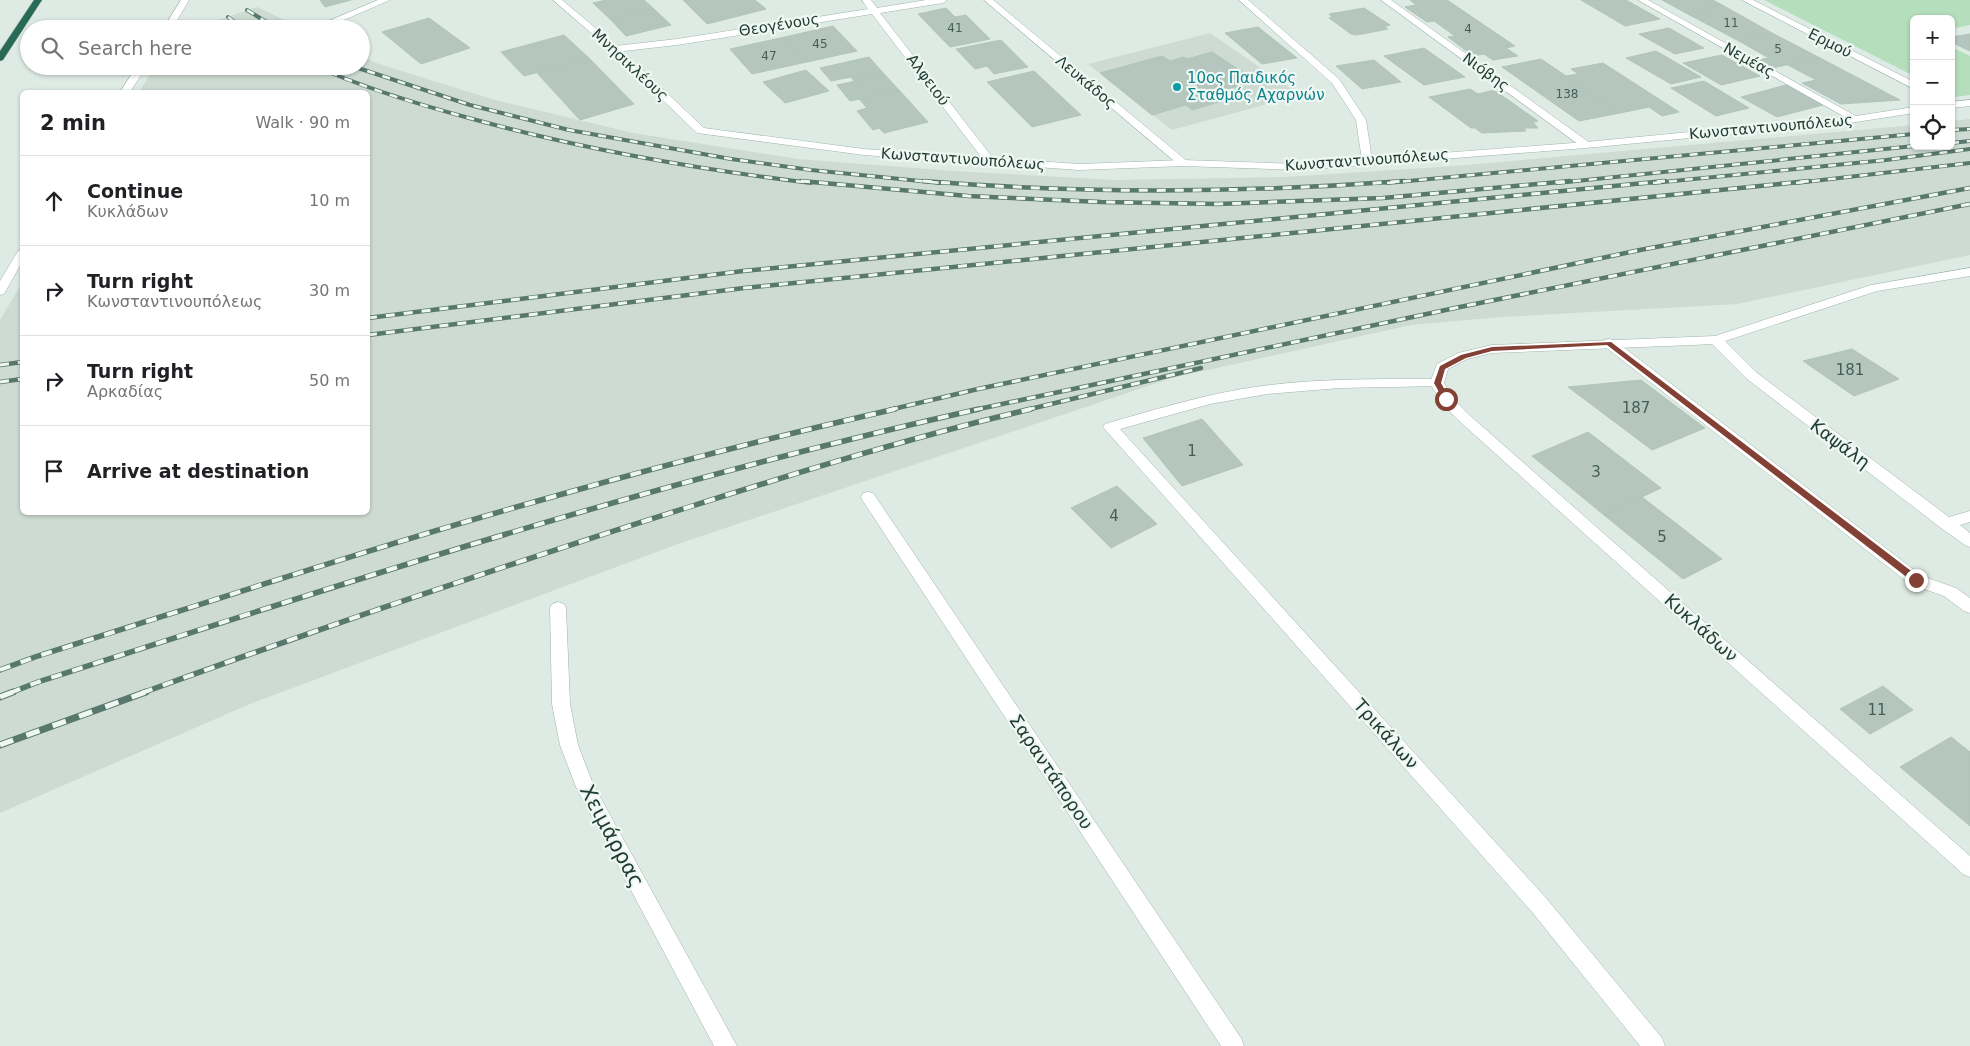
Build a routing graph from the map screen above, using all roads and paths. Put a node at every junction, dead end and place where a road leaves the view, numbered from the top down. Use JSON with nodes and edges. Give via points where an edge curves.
{"nodes":[{"id":1,"x":38,"y":0,"type":"edge"},
{"id":2,"x":185,"y":0,"type":"edge"},
{"id":3,"x":386,"y":0,"type":"edge"},
{"id":4,"x":557,"y":0,"type":"edge"},
{"id":5,"x":866,"y":0,"type":"edge"},
{"id":6,"x":943,"y":0,"type":"edge"},
{"id":7,"x":988,"y":0,"type":"edge"},
{"id":8,"x":1243,"y":0,"type":"edge"},
{"id":9,"x":1386,"y":0,"type":"edge"},
{"id":10,"x":1642,"y":0,"type":"edge"},
{"id":11,"x":1746,"y":0,"type":"edge"},
{"id":12,"x":875,"y":10,"type":"junction"},
{"id":13,"x":25,"y":20,"type":"edge"},
{"id":14,"x":172,"y":20,"type":"edge"},
{"id":15,"x":337,"y":20,"type":"edge"},
{"id":16,"x":20,"y":27,"type":"edge"},
{"id":17,"x":615,"y":49,"type":"junction"},
{"id":18,"x":0,"y":58,"type":"edge"},
{"id":19,"x":136,"y":75,"type":"edge"},
{"id":20,"x":1910,"y":84,"type":"edge"},
{"id":21,"x":126,"y":90,"type":"edge"},
{"id":22,"x":1970,"y":103,"type":"edge"},
{"id":23,"x":1955,"y":104,"type":"edge"},
{"id":24,"x":1910,"y":111,"type":"edge"},
{"id":25,"x":1856,"y":119,"type":"junction"},
{"id":26,"x":701,"y":131,"type":"joint"},
{"id":27,"x":1586,"y":144,"type":"junction"},
{"id":28,"x":989,"y":160,"type":"junction"},
{"id":29,"x":1367,"y":160,"type":"junction"},
{"id":30,"x":1183,"y":163,"type":"junction"},
{"id":31,"x":20,"y":257,"type":"edge"},
{"id":32,"x":1970,"y":272,"type":"edge"},
{"id":33,"x":0,"y":290,"type":"edge"},
{"id":34,"x":1716,"y":340,"type":"junction"},
{"id":35,"x":1608,"y":343,"type":"junction"},
{"id":36,"x":1437,"y":383,"type":"junction"},
{"id":37,"x":868,"y":497,"type":"dead end"},
{"id":38,"x":1970,"y":516,"type":"edge"},
{"id":39,"x":1946,"y":524,"type":"junction"},
{"id":40,"x":1970,"y":541,"type":"edge"},
{"id":41,"x":558,"y":608,"type":"dead end"},
{"id":42,"x":1970,"y":608,"type":"edge"},
{"id":43,"x":1970,"y":868,"type":"edge"},
{"id":44,"x":726,"y":1046,"type":"edge"},
{"id":45,"x":1233,"y":1046,"type":"edge"},
{"id":46,"x":1654,"y":1046,"type":"edge"}],
"edges":[{"from":1,"to":13,"type":"highway"},
{"from":2,"to":14,"type":"street"},
{"from":3,"to":15,"type":"street"},
{"from":4,"to":17,"type":"street","name":"Μνησικλέους"},
{"from":5,"to":12,"type":"street","name":"Αλφειού"},
{"from":6,"to":12,"type":"street","name":"Θεογένους"},
{"from":7,"to":30,"type":"street","name":"Λευκάδος"},
{"from":8,"to":29,"type":"street","via":[[1336,81],[1361,120]]},
{"from":9,"to":27,"type":"street","name":"Νιόβης"},
{"from":10,"to":25,"type":"street","name":"Νεμέας"},
{"from":11,"to":20,"type":"street","name":"Ερμού"},
{"from":12,"to":17,"type":"street","name":"Θεογένους"},
{"from":12,"to":28,"type":"street","name":"Αλφειού"},
{"from":16,"to":18,"type":"highway"},
{"from":17,"to":26,"type":"street","name":"Μνησικλέους"},
{"from":19,"to":21,"type":"street"},
{"from":22,"to":23,"type":"street"},
{"from":24,"to":25,"type":"street","name":"Κωνσταντινουπόλεως"},
{"from":25,"to":27,"type":"street","name":"Κωνσταντινουπόλεως"},
{"from":26,"to":28,"type":"street","name":"Κωνσταντινουπόλεως","via":[[864,152]]},
{"from":27,"to":29,"type":"street","name":"Κωνσταντινουπόλεως"},
{"from":28,"to":30,"type":"street","name":"Κωνσταντινουπόλεως","via":[[1079,167]]},
{"from":29,"to":30,"type":"street","name":"Κωνσταντινουπόλεως","via":[[1299,167]]},
{"from":31,"to":33,"type":"street"},
{"from":32,"to":34,"type":"street","via":[[1875,288]]},
{"from":34,"to":35,"type":"street"},
{"from":34,"to":39,"type":"street","name":"Καψάλη","via":[[1752,376]]},
{"from":35,"to":36,"type":"street","via":[[1492,349],[1463,356],[1442,368]]},
{"from":35,"to":42,"type":"street","via":[[1916,580],[1950,592]]},
{"from":36,"to":43,"type":"street","name":"Κυκλάδων","via":[[1462,416]]},
{"from":36,"to":46,"type":"street","name":"Τρικάλων","via":[[1294,386],[1193,403],[1110,427],[1539,905]]},
{"from":37,"to":45,"type":"street","name":"Σαραντάπορου"},
{"from":38,"to":39,"type":"street"},
{"from":39,"to":40,"type":"street","name":"Καψάλη"},
{"from":41,"to":44,"type":"street","name":"Χειμάρρας","via":[[562,704],[569,745],[582,778]]}]}
